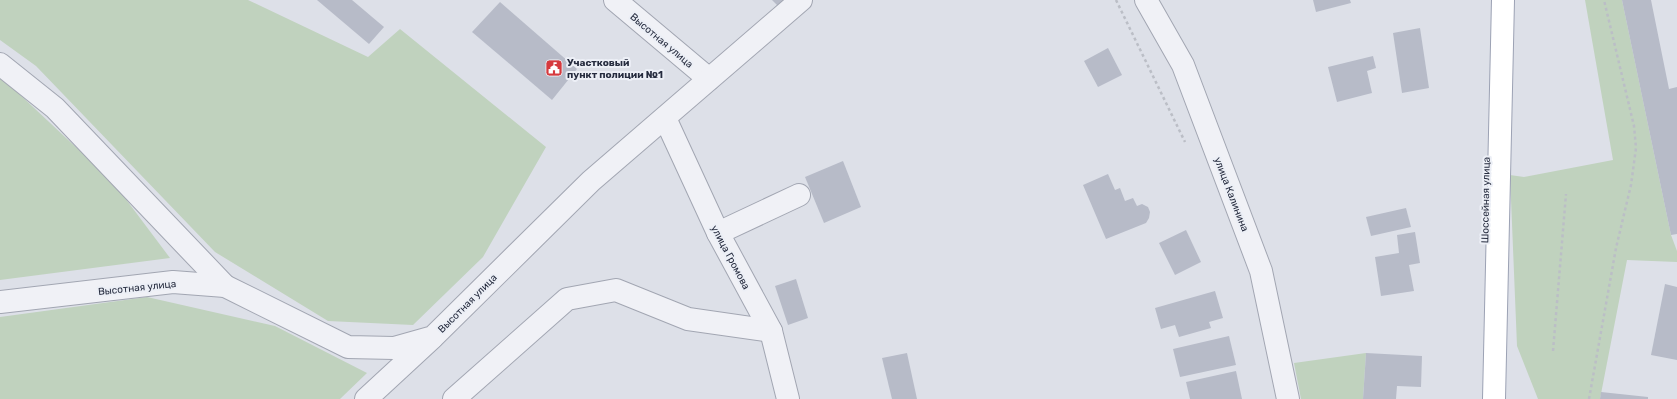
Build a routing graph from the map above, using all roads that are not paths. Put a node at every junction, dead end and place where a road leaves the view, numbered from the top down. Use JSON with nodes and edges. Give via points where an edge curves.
{"nodes":[{"id":1,"x":615,"y":0,"type":"edge"},
{"id":2,"x":801,"y":0,"type":"edge"},
{"id":3,"x":1146,"y":0,"type":"edge"},
{"id":4,"x":1489,"y":0,"type":"edge"},
{"id":5,"x":1503,"y":0,"type":"edge"},
{"id":6,"x":0,"y":64,"type":"edge"},
{"id":7,"x":709,"y":80,"type":"junction"},
{"id":8,"x":665,"y":118,"type":"junction"},
{"id":9,"x":799,"y":195,"type":"dead end"},
{"id":10,"x":718,"y":233,"type":"junction"},
{"id":11,"x":225,"y":286,"type":"junction"},
{"id":12,"x":0,"y":302,"type":"edge"},
{"id":13,"x":771,"y":331,"type":"junction"},
{"id":14,"x":433,"y":337,"type":"junction"},
{"id":15,"x":366,"y":399,"type":"edge"},
{"id":16,"x":454,"y":399,"type":"edge"},
{"id":17,"x":788,"y":399,"type":"edge"},
{"id":18,"x":1288,"y":399,"type":"edge"},
{"id":19,"x":1482,"y":399,"type":"edge"},
{"id":20,"x":1494,"y":399,"type":"edge"}],
"edges":[{"from":1,"to":7,"type":"street","name":"Высотная улица"},
{"from":2,"to":7,"type":"street","name":"Высотная улица"},
{"from":3,"to":18,"type":"street","name":"улица Калинина","via":[[1183,65],[1261,271]]},
{"from":4,"to":19,"type":"main road","name":"Шоссейная улица"},
{"from":5,"to":20,"type":"main road"},
{"from":6,"to":11,"type":"street","via":[[55,108]]},
{"from":7,"to":8,"type":"street","name":"Высотная улица"},
{"from":8,"to":10,"type":"street","name":"улица Громова"},
{"from":8,"to":14,"type":"street","name":"Высотная улица","via":[[591,181]]},
{"from":9,"to":10,"type":"street"},
{"from":10,"to":13,"type":"street","name":"улица Громова"},
{"from":11,"to":12,"type":"street","name":"Высотная улица","via":[[173,282]]},
{"from":11,"to":14,"type":"street","name":"Высотная улица","via":[[348,347],[394,348]]},
{"from":13,"to":16,"type":"street","via":[[688,319],[616,290],[567,299]]},
{"from":13,"to":17,"type":"street","name":"улица Громова"},
{"from":14,"to":15,"type":"street"}]}
